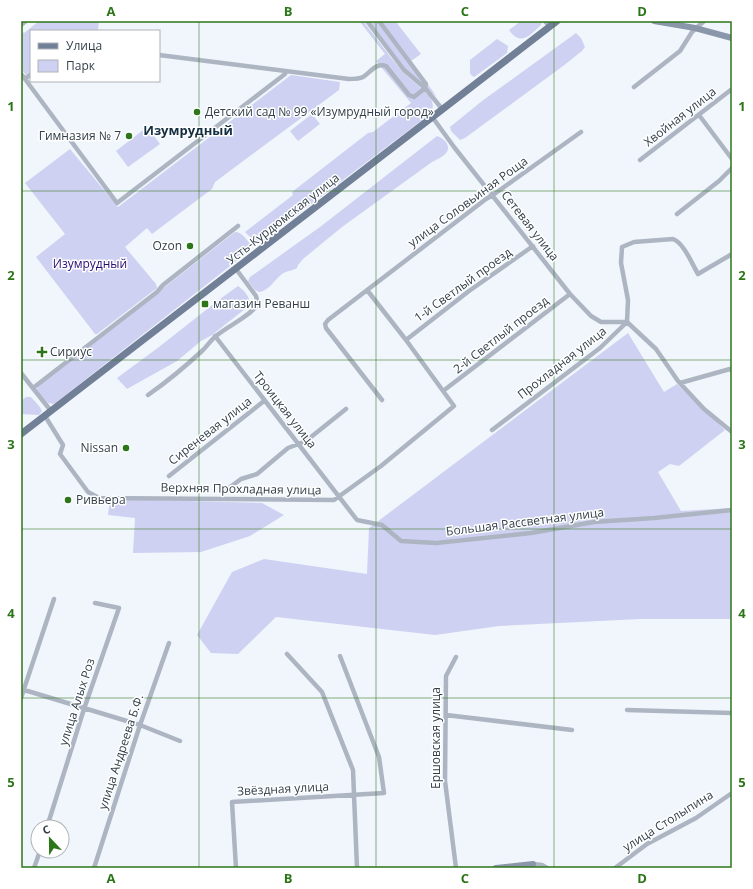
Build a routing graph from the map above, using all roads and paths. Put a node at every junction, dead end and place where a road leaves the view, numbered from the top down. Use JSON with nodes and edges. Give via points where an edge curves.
{"nodes":[{"id":1,"x":26,"y":21,"type":"edge"},
{"id":2,"x":367,"y":21,"type":"edge"},
{"id":3,"x":379,"y":21,"type":"edge"},
{"id":4,"x":557,"y":21,"type":"edge"},
{"id":5,"x":654,"y":21,"type":"edge"},
{"id":6,"x":704,"y":21,"type":"edge"},
{"id":7,"x":547,"y":24,"type":"edge"},
{"id":8,"x":21,"y":25,"type":"edge"},
{"id":9,"x":696,"y":28,"type":"junction"},
{"id":10,"x":732,"y":38,"type":"edge"},
{"id":11,"x":160,"y":55,"type":"edge"},
{"id":12,"x":285,"y":71,"type":"junction"},
{"id":13,"x":21,"y":74,"type":"edge"},
{"id":14,"x":30,"y":75,"type":"edge"},
{"id":15,"x":24,"y":79,"type":"junction"},
{"id":16,"x":634,"y":87,"type":"dead end"},
{"id":17,"x":425,"y":88,"type":"junction"},
{"id":18,"x":732,"y":89,"type":"edge"},
{"id":19,"x":443,"y":110,"type":"junction"},
{"id":20,"x":698,"y":115,"type":"junction"},
{"id":21,"x":433,"y":118,"type":"junction"},
{"id":22,"x":581,"y":132,"type":"dead end"},
{"id":23,"x":732,"y":159,"type":"edge"},
{"id":24,"x":640,"y":160,"type":"dead end"},
{"id":25,"x":732,"y":168,"type":"edge"},
{"id":26,"x":493,"y":195,"type":"junction"},
{"id":27,"x":677,"y":214,"type":"dead end"},
{"id":28,"x":238,"y":226,"type":"dead end"},
{"id":29,"x":533,"y":246,"type":"junction"},
{"id":30,"x":732,"y":254,"type":"edge"},
{"id":31,"x":236,"y":269,"type":"junction"},
{"id":32,"x":367,"y":290,"type":"junction"},
{"id":33,"x":570,"y":294,"type":"junction"},
{"id":34,"x":627,"y":322,"type":"junction"},
{"id":35,"x":215,"y":336,"type":"junction"},
{"id":36,"x":406,"y":340,"type":"junction"},
{"id":37,"x":732,"y":371,"type":"edge"},
{"id":38,"x":21,"y":373,"type":"edge"},
{"id":39,"x":680,"y":383,"type":"junction"},
{"id":40,"x":33,"y":388,"type":"junction"},
{"id":41,"x":443,"y":391,"type":"junction"},
{"id":42,"x":148,"y":396,"type":"dead end"},
{"id":43,"x":382,"y":400,"type":"dead end"},
{"id":44,"x":264,"y":401,"type":"junction"},
{"id":45,"x":346,"y":409,"type":"dead end"},
{"id":46,"x":48,"y":414,"type":"junction"},
{"id":47,"x":492,"y":430,"type":"dead end"},
{"id":48,"x":732,"y":432,"type":"edge"},
{"id":49,"x":21,"y":434,"type":"edge"},
{"id":50,"x":297,"y":444,"type":"junction"},
{"id":51,"x":168,"y":476,"type":"dead end"},
{"id":52,"x":225,"y":491,"type":"dead end"},
{"id":53,"x":339,"y":496,"type":"junction"},
{"id":54,"x":732,"y":510,"type":"edge"},
{"id":55,"x":54,"y":599,"type":"dead end"},
{"id":56,"x":95,"y":603,"type":"dead end"},
{"id":57,"x":169,"y":643,"type":"dead end"},
{"id":58,"x":287,"y":654,"type":"dead end"},
{"id":59,"x":340,"y":656,"type":"dead end"},
{"id":60,"x":456,"y":657,"type":"dead end"},
{"id":61,"x":22,"y":690,"type":"edge"},
{"id":62,"x":21,"y":698,"type":"edge"},
{"id":63,"x":84,"y":709,"type":"junction"},
{"id":64,"x":627,"y":710,"type":"dead end"},
{"id":65,"x":732,"y":713,"type":"edge"},
{"id":66,"x":446,"y":715,"type":"junction"},
{"id":67,"x":140,"y":725,"type":"junction"},
{"id":68,"x":572,"y":730,"type":"dead end"},
{"id":69,"x":180,"y":741,"type":"dead end"},
{"id":70,"x":732,"y":792,"type":"edge"},
{"id":71,"x":354,"y":795,"type":"junction"},
{"id":72,"x":50,"y":819,"type":"edge"},
{"id":73,"x":533,"y":866,"type":"edge"},
{"id":74,"x":94,"y":868,"type":"edge"},
{"id":75,"x":236,"y":868,"type":"edge"},
{"id":76,"x":357,"y":868,"type":"edge"},
{"id":77,"x":456,"y":868,"type":"edge"},
{"id":78,"x":496,"y":868,"type":"edge"},
{"id":79,"x":547,"y":868,"type":"edge"},
{"id":80,"x":615,"y":868,"type":"edge"}],
"edges":[{"from":1,"to":8,"type":"street"},
{"from":2,"to":17,"type":"street","via":[[404,70]]},
{"from":3,"to":17,"type":"street","via":[[426,84]]},
{"from":4,"to":7,"type":"main road","name":"Усть-Курдюмская улица"},
{"from":5,"to":9,"type":"street"},
{"from":6,"to":9,"type":"street"},
{"from":7,"to":19,"type":"main road","name":"Усть-Курдюмская улица"},
{"from":9,"to":10,"type":"street"},
{"from":9,"to":16,"type":"street","via":[[680,51]]},
{"from":11,"to":12,"type":"street"},
{"from":12,"to":15,"type":"street","via":[[285,74],[117,203]]},
{"from":12,"to":17,"type":"street","via":[[355,79],[364,77],[382,64],[409,96],[414,97]]},
{"from":13,"to":15,"type":"street"},
{"from":14,"to":15,"type":"street"},
{"from":17,"to":19,"type":"street"},
{"from":18,"to":20,"type":"street","name":"Хвойная улица"},
{"from":19,"to":21,"type":"main road","name":"Усть-Курдюмская улица"},
{"from":20,"to":23,"type":"street"},
{"from":20,"to":24,"type":"street","name":"Хвойная улица"},
{"from":21,"to":26,"type":"street","name":"Сетевая улица"},
{"from":21,"to":31,"type":"main road","name":"Усть-Курдюмская улица"},
{"from":22,"to":26,"type":"street","name":"улица Соловьиная Роща"},
{"from":25,"to":27,"type":"street"},
{"from":26,"to":29,"type":"street","name":"Сетевая улица"},
{"from":26,"to":32,"type":"street","name":"улица Соловьиная Роща"},
{"from":28,"to":40,"type":"street"},
{"from":29,"to":33,"type":"street","name":"Сетевая улица"},
{"from":29,"to":36,"type":"street","name":"1-й Светлый проезд"},
{"from":30,"to":34,"type":"street","via":[[698,274],[678,240],[634,242],[622,247],[621,263],[628,300]]},
{"from":31,"to":35,"type":"street","via":[[256,296],[258,304]]},
{"from":31,"to":46,"type":"main road","name":"Усть-Курдюмская улица"},
{"from":32,"to":36,"type":"street"},
{"from":32,"to":43,"type":"street","name":"улица Соловьиная Роща","via":[[325,324]]},
{"from":33,"to":34,"type":"street","name":"Сетевая улица","via":[[601,322]]},
{"from":33,"to":41,"type":"street","name":"2-й Светлый проезд"},
{"from":34,"to":39,"type":"street","via":[[656,349]]},
{"from":34,"to":47,"type":"street","name":"Прохладная улица","via":[[600,348]]},
{"from":35,"to":42,"type":"street","via":[[187,365]]},
{"from":35,"to":44,"type":"street","name":"Троицкая улица"},
{"from":36,"to":41,"type":"street"},
{"from":37,"to":39,"type":"street","via":[[730,369]]},
{"from":38,"to":40,"type":"street"},
{"from":39,"to":48,"type":"street","via":[[704,409]]},
{"from":40,"to":46,"type":"street"},
{"from":41,"to":53,"type":"street","name":"Верхняя Прохладная улица","via":[[454,406],[381,466]]},
{"from":44,"to":50,"type":"street","name":"Троицкая улица"},
{"from":44,"to":51,"type":"street","name":"Сиреневая улица"},
{"from":45,"to":50,"type":"street","via":[[306,441]]},
{"from":46,"to":49,"type":"main road","name":"Усть-Курдюмская улица"},
{"from":46,"to":53,"type":"street","name":"Верхняя Прохладная улица","via":[[63,445],[60,454],[88,492],[99,498],[334,500]]},
{"from":50,"to":52,"type":"street","via":[[288,448],[257,474],[241,479]]},
{"from":50,"to":53,"type":"street","name":"Троицкая улица"},
{"from":53,"to":54,"type":"street","name":"Большая Рассветная улица","via":[[357,520],[382,525],[402,541],[436,543],[530,533],[594,522]]},
{"from":55,"to":61,"type":"street"},
{"from":56,"to":63,"type":"street","name":"улица Алых Роз","via":[[119,608]]},
{"from":57,"to":67,"type":"street","name":"улица Андреева Б.Ф."},
{"from":58,"to":71,"type":"street","via":[[322,692],[353,770]]},
{"from":59,"to":71,"type":"street","via":[[379,757],[384,793]]},
{"from":60,"to":66,"type":"street","name":"Ершовская улица","via":[[446,676]]},
{"from":61,"to":62,"type":"street"},
{"from":61,"to":63,"type":"street"},
{"from":63,"to":67,"type":"street"},
{"from":63,"to":72,"type":"street","name":"улица Алых Роз"},
{"from":64,"to":65,"type":"street"},
{"from":66,"to":68,"type":"street"},
{"from":66,"to":77,"type":"street","name":"Ершовская улица","via":[[445,781]]},
{"from":67,"to":69,"type":"street"},
{"from":67,"to":74,"type":"street","name":"улица Андреева Б.Ф."},
{"from":70,"to":80,"type":"street","name":"улица Столыпина","via":[[696,818],[647,844]]},
{"from":71,"to":75,"type":"street","name":"Звёздная улица","via":[[232,802]]},
{"from":71,"to":76,"type":"street"},
{"from":73,"to":78,"type":"street"},
{"from":73,"to":79,"type":"street","via":[[542,865]]}]}
